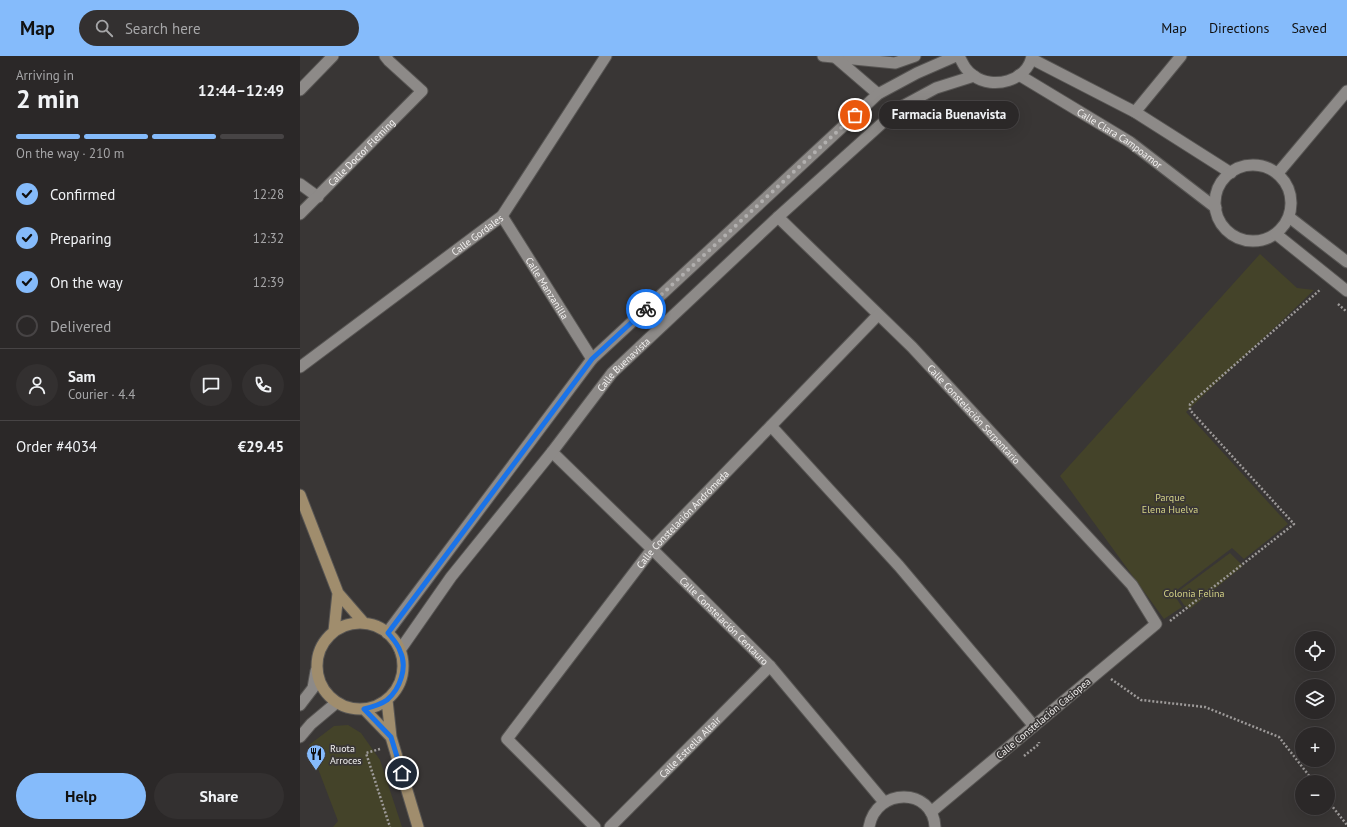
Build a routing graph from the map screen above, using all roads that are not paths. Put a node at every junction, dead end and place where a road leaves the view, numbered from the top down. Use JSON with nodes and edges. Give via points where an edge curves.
{"nodes":[{"id":1,"x":333,"y":56,"type":"edge"},
{"id":2,"x":385,"y":56,"type":"edge"},
{"id":3,"x":606,"y":56,"type":"edge"},
{"id":4,"x":824,"y":56,"type":"edge"},
{"id":5,"x":915,"y":56,"type":"edge"},
{"id":6,"x":957,"y":56,"type":"edge"},
{"id":7,"x":1181,"y":56,"type":"edge"},
{"id":8,"x":835,"y":57,"type":"junction"},
{"id":9,"x":1032,"y":57,"type":"edge"},
{"id":10,"x":1019,"y":75,"type":"junction"},
{"id":11,"x":974,"y":76,"type":"junction"},
{"id":12,"x":300,"y":90,"type":"edge"},
{"id":13,"x":1347,"y":91,"type":"edge"},
{"id":14,"x":878,"y":94,"type":"junction"},
{"id":15,"x":1135,"y":112,"type":"junction"},
{"id":16,"x":1231,"y":173,"type":"junction"},
{"id":17,"x":1278,"y":173,"type":"junction"},
{"id":18,"x":300,"y":184,"type":"edge"},
{"id":19,"x":318,"y":197,"type":"junction"},
{"id":20,"x":1216,"y":208,"type":"junction"},
{"id":21,"x":300,"y":214,"type":"edge"},
{"id":22,"x":502,"y":216,"type":"junction"},
{"id":23,"x":778,"y":217,"type":"junction"},
{"id":24,"x":1289,"y":217,"type":"junction"},
{"id":25,"x":1276,"y":234,"type":"junction"},
{"id":26,"x":1347,"y":262,"type":"edge"},
{"id":27,"x":1347,"y":291,"type":"edge"},
{"id":28,"x":878,"y":315,"type":"junction"},
{"id":29,"x":592,"y":359,"type":"junction"},
{"id":30,"x":300,"y":367,"type":"edge"},
{"id":31,"x":771,"y":426,"type":"junction"},
{"id":32,"x":552,"y":452,"type":"junction"},
{"id":33,"x":300,"y":495,"type":"edge"},
{"id":34,"x":652,"y":549,"type":"junction"},
{"id":35,"x":338,"y":593,"type":"junction"},
{"id":36,"x":364,"y":623,"type":"junction"},
{"id":37,"x":1161,"y":624,"type":"joint"},
{"id":38,"x":334,"y":631,"type":"junction"},
{"id":39,"x":388,"y":633,"type":"junction"},
{"id":40,"x":400,"y":650,"type":"junction"},
{"id":41,"x":770,"y":666,"type":"junction"},
{"id":42,"x":316,"y":671,"type":"junction"},
{"id":43,"x":387,"y":700,"type":"junction"},
{"id":44,"x":336,"y":703,"type":"junction"},
{"id":45,"x":300,"y":705,"type":"edge"},
{"id":46,"x":364,"y":709,"type":"junction"},
{"id":47,"x":1034,"y":726,"type":"junction"},
{"id":48,"x":300,"y":736,"type":"edge"},
{"id":49,"x":392,"y":742,"type":"junction"},
{"id":50,"x":884,"y":802,"type":"junction"},
{"id":51,"x":931,"y":812,"type":"junction"},
{"id":52,"x":868,"y":826,"type":"edge"},
{"id":53,"x":418,"y":827,"type":"edge"},
{"id":54,"x":595,"y":827,"type":"edge"},
{"id":55,"x":610,"y":827,"type":"edge"},
{"id":56,"x":935,"y":827,"type":"edge"}],
"edges":[{"from":1,"to":12,"type":"street"},
{"from":2,"to":19,"type":"street","name":"Calle Doctor Fleming","via":[[422,90]]},
{"from":3,"to":22,"type":"street","name":"Calle Gordales"},
{"from":4,"to":8,"type":"street"},
{"from":5,"to":8,"type":"street","via":[[895,63]]},
{"from":6,"to":11,"type":"street"},
{"from":6,"to":14,"type":"street","via":[[917,73]]},
{"from":7,"to":15,"type":"street"},
{"from":8,"to":14,"type":"street"},
{"from":9,"to":10,"type":"street","via":[[1026,69]]},
{"from":9,"to":15,"type":"street"},
{"from":10,"to":11,"type":"street","via":[[1003,83],[989,83]]},
{"from":10,"to":20,"type":"street","name":"Calle Clara Campoamor","via":[[1130,142]]},
{"from":11,"to":23,"type":"street","name":"Calle Buenavista","via":[[936,88],[898,108]]},
{"from":13,"to":17,"type":"street"},
{"from":14,"to":29,"type":"street"},
{"from":15,"to":16,"type":"street"},
{"from":16,"to":17,"type":"street","via":[[1252,165]]},
{"from":16,"to":20,"type":"street","via":[[1222,182],[1216,194]]},
{"from":17,"to":24,"type":"street","via":[[1288,187],[1292,199]]},
{"from":18,"to":19,"type":"street"},
{"from":19,"to":21,"type":"street","name":"Calle Doctor Fleming"},
{"from":20,"to":25,"type":"street","via":[[1227,231],[1238,238],[1264,240]]},
{"from":22,"to":29,"type":"street","name":"Calle Manzanilla"},
{"from":22,"to":30,"type":"street","name":"Calle Gordales"},
{"from":23,"to":28,"type":"street","name":"Calle Constelación Serpentario"},
{"from":23,"to":32,"type":"street","name":"Calle Buenavista","via":[[612,373]]},
{"from":24,"to":25,"type":"street"},
{"from":24,"to":26,"type":"street"},
{"from":25,"to":27,"type":"street"},
{"from":28,"to":31,"type":"street","name":"Calle Constelación Andrómeda"},
{"from":28,"to":37,"type":"street","name":"Calle Constelación Serpentario","via":[[912,347],[1132,585]]},
{"from":29,"to":39,"type":"street"},
{"from":31,"to":34,"type":"street","name":"Calle Constelación Andrómeda"},
{"from":31,"to":47,"type":"street","via":[[898,566]]},
{"from":32,"to":34,"type":"street","name":"Calle Constelación Centauro"},
{"from":32,"to":40,"type":"street","name":"Calle Buenavista","via":[[451,577]]},
{"from":33,"to":35,"type":"main road"},
{"from":34,"to":41,"type":"street","name":"Calle Constelación Centauro"},
{"from":34,"to":54,"type":"street","name":"Calle Constelación Andrómeda","via":[[507,739]]},
{"from":35,"to":36,"type":"main road"},
{"from":35,"to":38,"type":"main road"},
{"from":36,"to":38,"type":"main road","via":[[349,624]]},
{"from":36,"to":39,"type":"main road","via":[[377,626]]},
{"from":37,"to":47,"type":"street","name":"Calle Constelación Casiopea"},
{"from":38,"to":42,"type":"main road","via":[[321,647],[316,661]]},
{"from":39,"to":40,"type":"main road"},
{"from":40,"to":43,"type":"main road","via":[[403,673],[398,687]]},
{"from":41,"to":50,"type":"street","name":"Calle Constelación Centauro"},
{"from":41,"to":55,"type":"street","name":"Calle Estrella Altair"},
{"from":42,"to":44,"type":"main road","via":[[323,690]]},
{"from":42,"to":45,"type":"street","via":[[313,688]]},
{"from":43,"to":46,"type":"main road","via":[[375,707]]},
{"from":43,"to":49,"type":"main road"},
{"from":44,"to":46,"type":"main road","via":[[349,708]]},
{"from":44,"to":48,"type":"street"},
{"from":46,"to":49,"type":"main road"},
{"from":47,"to":51,"type":"street","name":"Calle Constelación Casiopea"},
{"from":49,"to":53,"type":"main road"},
{"from":50,"to":51,"type":"street","via":[[901,796],[913,798],[923,803]]},
{"from":50,"to":52,"type":"street","via":[[876,810]]},
{"from":51,"to":56,"type":"street"}]}
